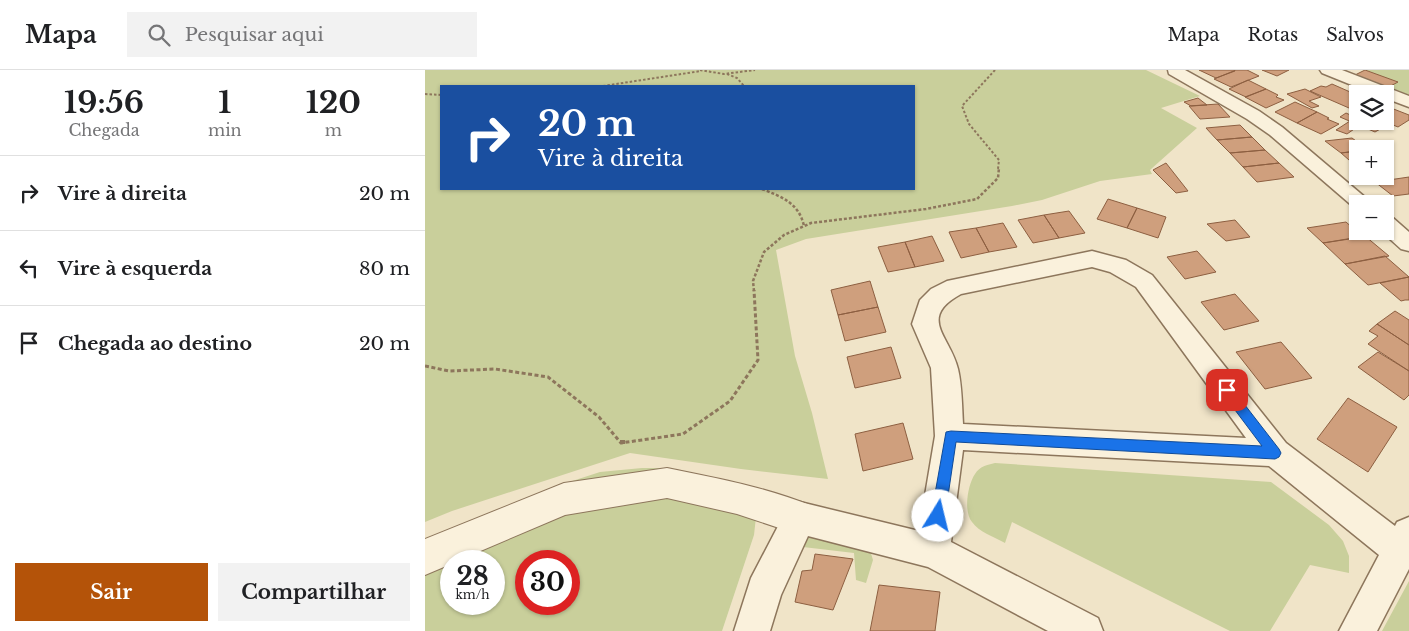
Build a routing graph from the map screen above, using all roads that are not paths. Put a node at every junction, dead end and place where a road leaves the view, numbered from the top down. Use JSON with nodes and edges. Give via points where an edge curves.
{"nodes":[{"id":1,"x":1174,"y":70,"type":"edge"},
{"id":2,"x":1328,"y":70,"type":"edge"},
{"id":3,"x":1351,"y":73,"type":"edge"},
{"id":4,"x":1409,"y":102,"type":"edge"},
{"id":5,"x":1352,"y":195,"type":"edge"},
{"id":6,"x":1394,"y":231,"type":"edge"},
{"id":7,"x":1409,"y":244,"type":"edge"},
{"id":8,"x":951,"y":436,"type":"junction"},
{"id":9,"x":1275,"y":453,"type":"junction"},
{"id":10,"x":800,"y":518,"type":"junction"},
{"id":11,"x":1404,"y":542,"type":"edge"},
{"id":12,"x":933,"y":551,"type":"junction"},
{"id":13,"x":425,"y":557,"type":"edge"},
{"id":14,"x":752,"y":631,"type":"edge"},
{"id":15,"x":1085,"y":631,"type":"edge"},
{"id":16,"x":1357,"y":631,"type":"edge"}],
"edges":[{"from":1,"to":5,"type":"street","via":[[1276,131]]},
{"from":2,"to":3,"type":"street"},
{"from":3,"to":4,"type":"street"},
{"from":6,"to":7,"type":"street"},
{"from":8,"to":9,"type":"street"},
{"from":8,"to":9,"type":"street","via":[[944,368],[925,324],[929,306],[955,286],[1092,259],[1117,266],[1143,281]]},
{"from":8,"to":12,"type":"street"},
{"from":9,"to":11,"type":"street"},
{"from":10,"to":12,"type":"street"},
{"from":10,"to":13,"type":"street","via":[[737,498],[667,483],[564,499]]},
{"from":10,"to":14,"type":"street","via":[[764,591]]},
{"from":11,"to":16,"type":"street"},
{"from":12,"to":15,"type":"street"}]}
